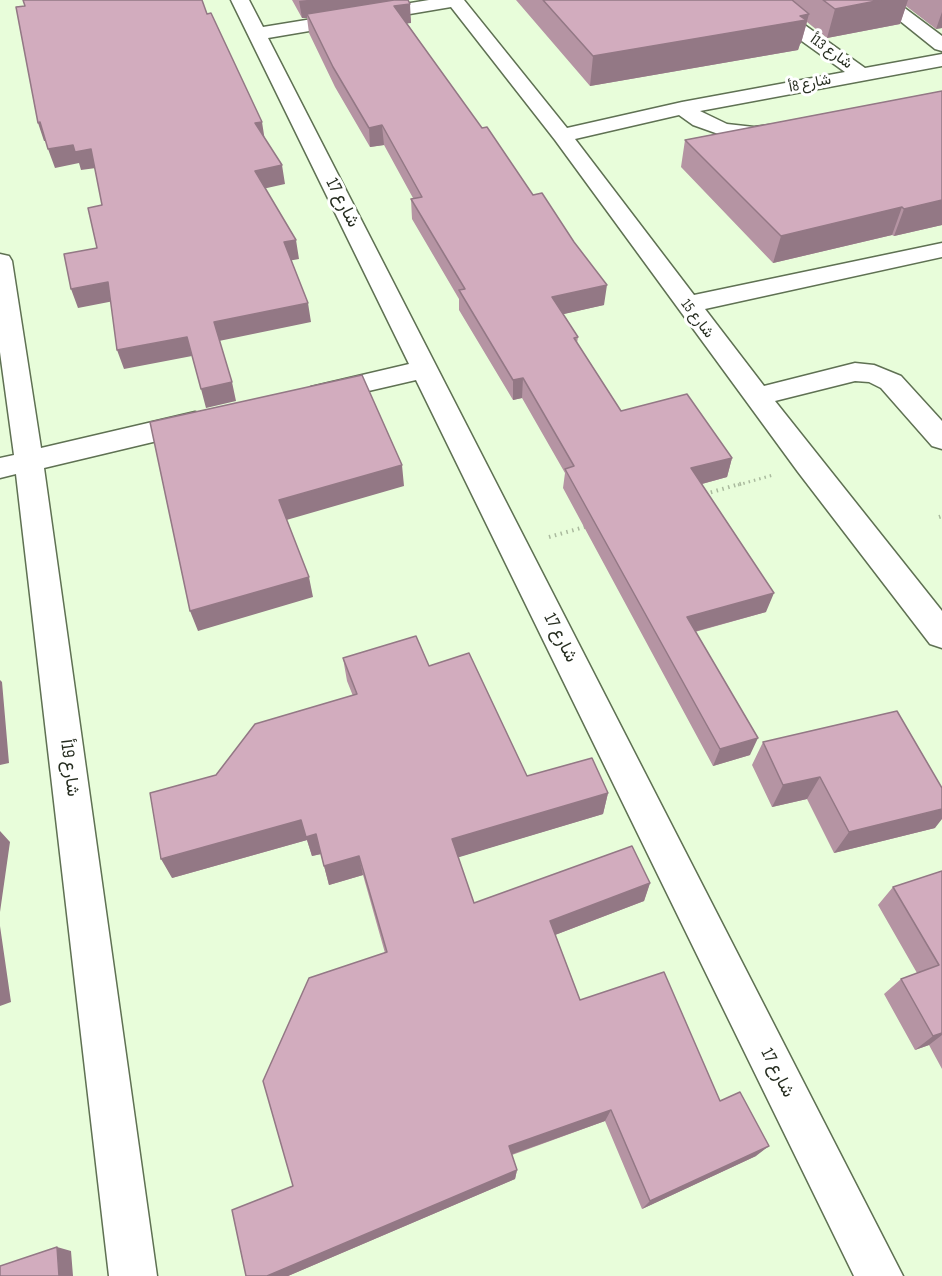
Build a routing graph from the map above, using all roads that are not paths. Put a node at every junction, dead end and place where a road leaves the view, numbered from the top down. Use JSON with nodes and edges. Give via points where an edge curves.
{"nodes":[{"id":1,"x":240,"y":0,"type":"edge"},
{"id":2,"x":765,"y":0,"type":"edge"},
{"id":3,"x":883,"y":0,"type":"edge"},
{"id":4,"x":456,"y":1,"type":"edge"},
{"id":5,"x":257,"y":34,"type":"junction"},
{"id":6,"x":942,"y":45,"type":"edge"},
{"id":7,"x":942,"y":60,"type":"edge"},
{"id":8,"x":853,"y":77,"type":"junction"},
{"id":9,"x":680,"y":109,"type":"junction"},
{"id":10,"x":798,"y":126,"type":"edge"},
{"id":11,"x":557,"y":130,"type":"junction"},
{"id":12,"x":942,"y":250,"type":"edge"},
{"id":13,"x":1,"y":269,"type":"edge"},
{"id":14,"x":686,"y":305,"type":"junction"},
{"id":15,"x":425,"y":369,"type":"junction"},
{"id":16,"x":757,"y":397,"type":"junction"},
{"id":17,"x":297,"y":399,"type":"edge"},
{"id":18,"x":215,"y":418,"type":"edge"},
{"id":19,"x":942,"y":439,"type":"edge"},
{"id":20,"x":15,"y":465,"type":"edge"},
{"id":21,"x":942,"y":634,"type":"edge"},
{"id":22,"x":133,"y":1276,"type":"edge"},
{"id":23,"x":879,"y":1276,"type":"edge"}],
"edges":[{"from":1,"to":5,"type":"street","name":"شارع 17"},
{"from":2,"to":8,"type":"street","name":"شارع 13أ","via":[[815,50]]},
{"from":3,"to":6,"type":"street"},
{"from":4,"to":5,"type":"street"},
{"from":4,"to":11,"type":"street","name":"شارع 15"},
{"from":5,"to":15,"type":"street","name":"شارع 17"},
{"from":7,"to":8,"type":"street","name":"شارع 8أ"},
{"from":8,"to":9,"type":"street","name":"شارع 8أ"},
{"from":9,"to":10,"type":"street","via":[[700,121],[734,132]]},
{"from":9,"to":11,"type":"street","name":"شارع 8أ"},
{"from":11,"to":14,"type":"street","name":"شارع 15"},
{"from":12,"to":14,"type":"street"},
{"from":13,"to":20,"type":"street","name":"شارع 19أ"},
{"from":14,"to":16,"type":"street","name":"شارع 15"},
{"from":15,"to":17,"type":"street"},
{"from":15,"to":23,"type":"street","name":"شارع 17"},
{"from":16,"to":19,"type":"street","via":[[855,372],[883,377]]},
{"from":16,"to":21,"type":"street","name":"شارع 15"},
{"from":18,"to":20,"type":"street"},
{"from":20,"to":22,"type":"street","name":"شارع 19أ"}]}
